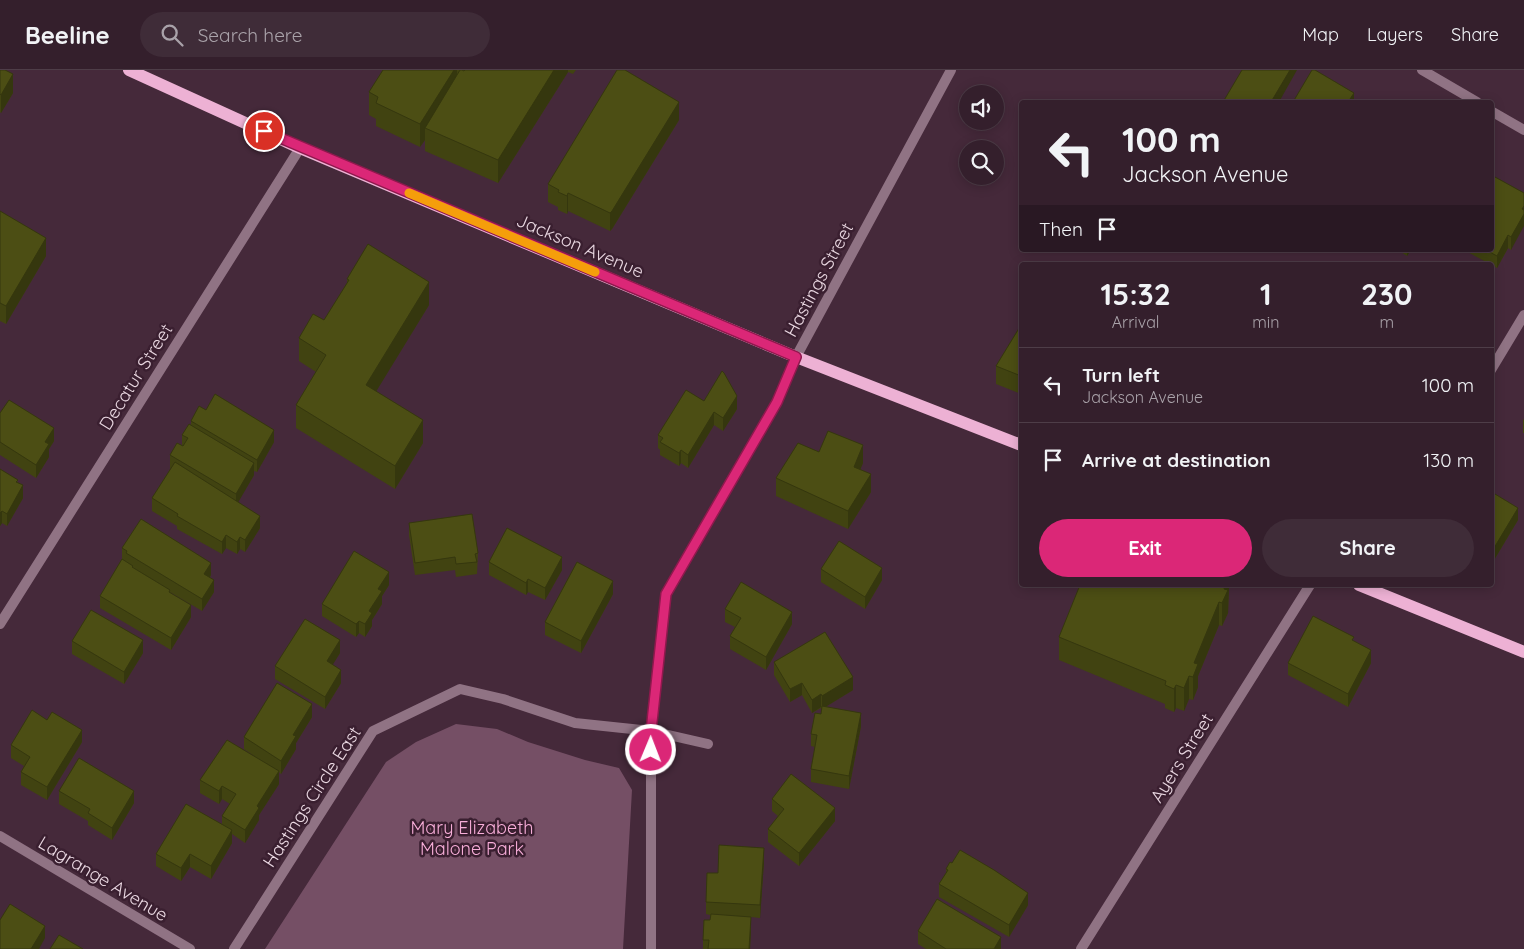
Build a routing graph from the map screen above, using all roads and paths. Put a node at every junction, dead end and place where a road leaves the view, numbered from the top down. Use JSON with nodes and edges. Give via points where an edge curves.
{"nodes":[{"id":1,"x":130,"y":70,"type":"edge"},
{"id":2,"x":951,"y":70,"type":"edge"},
{"id":3,"x":1422,"y":70,"type":"edge"},
{"id":4,"x":1474,"y":100,"type":"edge"},
{"id":5,"x":1494,"y":113,"type":"edge"},
{"id":6,"x":1524,"y":130,"type":"edge"},
{"id":7,"x":300,"y":148,"type":"junction"},
{"id":8,"x":1524,"y":315,"type":"edge"},
{"id":9,"x":796,"y":357,"type":"junction"},
{"id":10,"x":1494,"y":365,"type":"edge"},
{"id":11,"x":1019,"y":444,"type":"edge"},
{"id":12,"x":1309,"y":587,"type":"edge"},
{"id":13,"x":1364,"y":587,"type":"edge"},
{"id":14,"x":0,"y":624,"type":"edge"},
{"id":15,"x":1524,"y":652,"type":"edge"},
{"id":16,"x":651,"y":731,"type":"junction"},
{"id":17,"x":708,"y":744,"type":"dead end"},
{"id":18,"x":0,"y":836,"type":"edge"},
{"id":19,"x":190,"y":949,"type":"edge"},
{"id":20,"x":234,"y":949,"type":"edge"},
{"id":21,"x":651,"y":949,"type":"edge"},
{"id":22,"x":1082,"y":949,"type":"edge"}],
"edges":[{"from":1,"to":7,"type":"main road","name":"Jackson Avenue"},
{"from":2,"to":9,"type":"street","name":"Hastings Street"},
{"from":3,"to":4,"type":"street"},
{"from":5,"to":6,"type":"street"},
{"from":7,"to":9,"type":"main road","name":"Jackson Avenue"},
{"from":7,"to":14,"type":"street","name":"Decatur Street"},
{"from":8,"to":10,"type":"street"},
{"from":9,"to":11,"type":"main road","name":"Jackson Avenue"},
{"from":9,"to":16,"type":"street","name":"Hastings Street","via":[[777,402],[666,594]]},
{"from":12,"to":22,"type":"street","name":"Ayers Street"},
{"from":13,"to":15,"type":"main road"},
{"from":16,"to":17,"type":"street","name":"Hastings Circle East"},
{"from":16,"to":20,"type":"street","name":"Hastings Circle East","via":[[575,722],[460,689],[373,731]]},
{"from":16,"to":21,"type":"street","name":"Hastings Street"},
{"from":18,"to":19,"type":"street","name":"Lagrange Avenue"}]}
